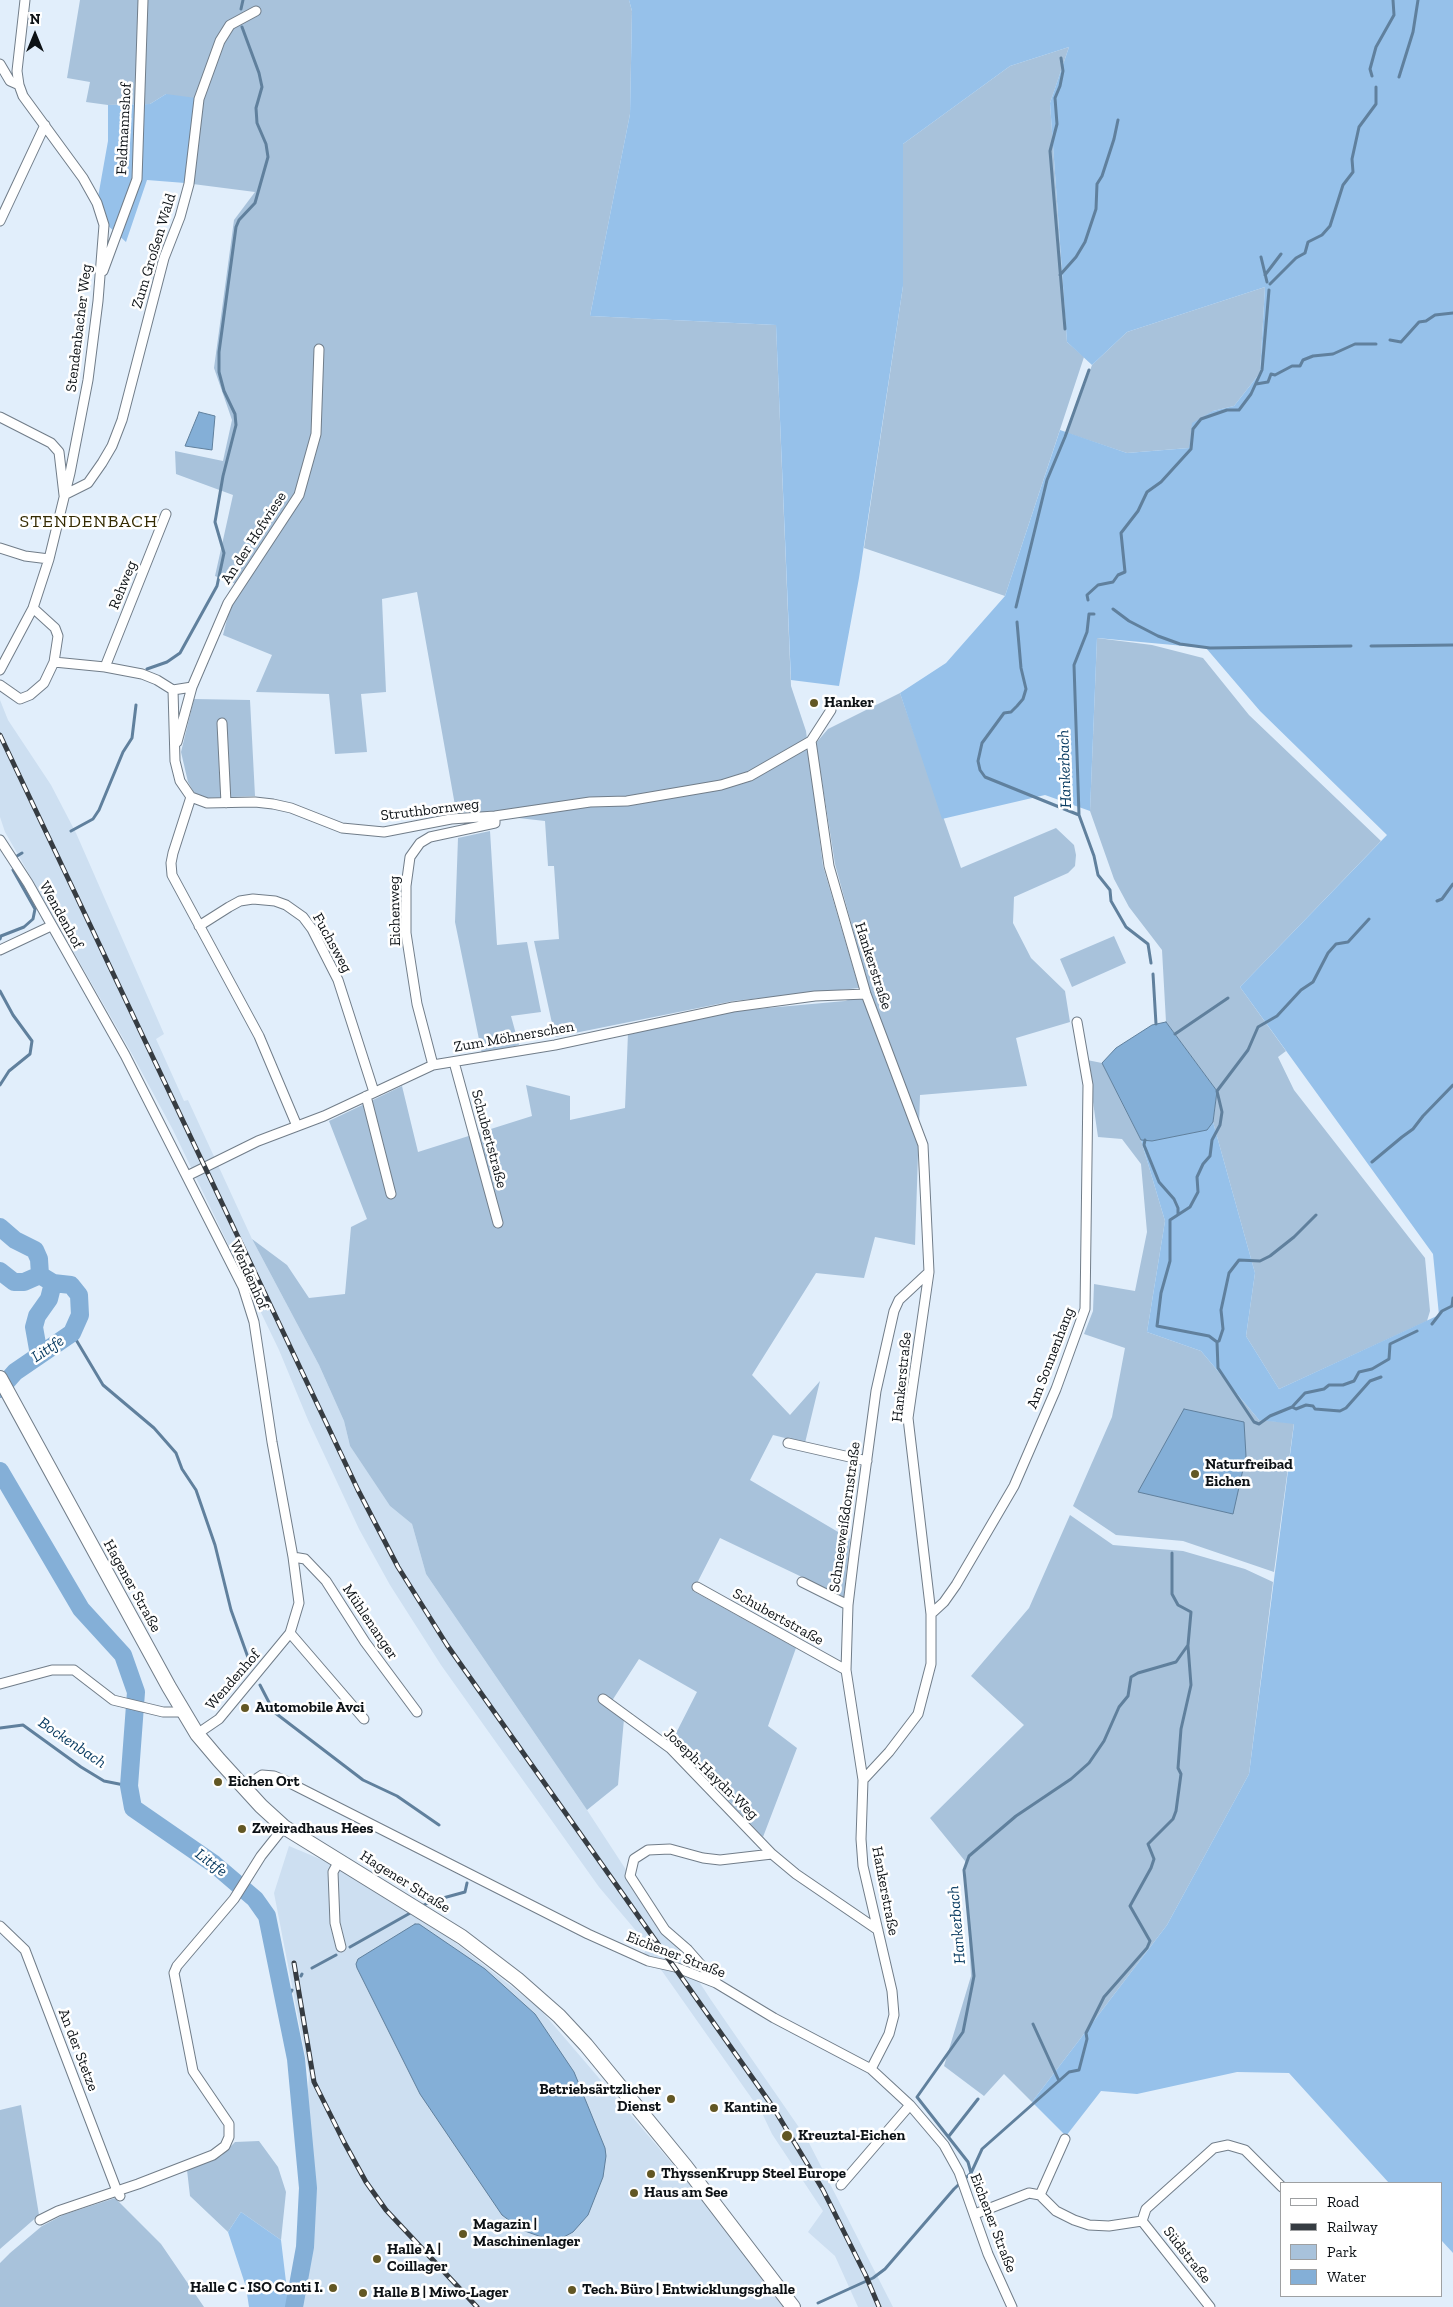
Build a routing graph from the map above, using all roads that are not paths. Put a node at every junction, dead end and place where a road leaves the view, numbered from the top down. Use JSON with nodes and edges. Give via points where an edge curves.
{"nodes":[{"id":1,"x":25,"y":0,"type":"edge"},
{"id":2,"x":143,"y":0,"type":"edge"},
{"id":3,"x":256,"y":11,"type":"dead end"},
{"id":4,"x":0,"y":64,"type":"edge"},
{"id":5,"x":19,"y":85,"type":"junction"},
{"id":6,"x":45,"y":125,"type":"junction"},
{"id":7,"x":0,"y":221,"type":"edge"},
{"id":8,"x":99,"y":284,"type":"junction"},
{"id":9,"x":319,"y":349,"type":"dead end"},
{"id":10,"x":0,"y":417,"type":"edge"},
{"id":11,"x":64,"y":495,"type":"junction"},
{"id":12,"x":166,"y":514,"type":"dead end"},
{"id":13,"x":0,"y":548,"type":"edge"},
{"id":14,"x":48,"y":559,"type":"junction"},
{"id":15,"x":33,"y":608,"type":"junction"},
{"id":16,"x":54,"y":662,"type":"junction"},
{"id":17,"x":105,"y":667,"type":"junction"},
{"id":18,"x":0,"y":670,"type":"edge"},
{"id":19,"x":0,"y":684,"type":"edge"},
{"id":20,"x":192,"y":687,"type":"junction"},
{"id":21,"x":173,"y":690,"type":"junction"},
{"id":22,"x":832,"y":710,"type":"dead end"},
{"id":23,"x":222,"y":723,"type":"dead end"},
{"id":24,"x":811,"y":741,"type":"junction"},
{"id":25,"x":175,"y":751,"type":"junction"},
{"id":26,"x":191,"y":797,"type":"junction"},
{"id":27,"x":226,"y":803,"type":"junction"},
{"id":28,"x":495,"y":816,"type":"junction"},
{"id":29,"x":0,"y":840,"type":"edge"},
{"id":30,"x":51,"y":926,"type":"junction"},
{"id":31,"x":199,"y":926,"type":"junction"},
{"id":32,"x":0,"y":950,"type":"edge"},
{"id":33,"x":866,"y":994,"type":"junction"},
{"id":34,"x":1077,"y":1022,"type":"dead end"},
{"id":35,"x":454,"y":1062,"type":"junction"},
{"id":36,"x":433,"y":1065,"type":"junction"},
{"id":37,"x":370,"y":1094,"type":"junction"},
{"id":38,"x":297,"y":1126,"type":"junction"},
{"id":39,"x":186,"y":1176,"type":"junction"},
{"id":40,"x":391,"y":1194,"type":"dead end"},
{"id":41,"x":498,"y":1222,"type":"dead end"},
{"id":42,"x":928,"y":1272,"type":"junction"},
{"id":43,"x":0,"y":1378,"type":"edge"},
{"id":44,"x":788,"y":1443,"type":"dead end"},
{"id":45,"x":867,"y":1461,"type":"junction"},
{"id":46,"x":294,"y":1557,"type":"junction"},
{"id":47,"x":802,"y":1582,"type":"dead end"},
{"id":48,"x":697,"y":1587,"type":"dead end"},
{"id":49,"x":848,"y":1605,"type":"junction"},
{"id":50,"x":932,"y":1614,"type":"junction"},
{"id":51,"x":290,"y":1633,"type":"junction"},
{"id":52,"x":846,"y":1670,"type":"junction"},
{"id":53,"x":0,"y":1684,"type":"edge"},
{"id":54,"x":603,"y":1699,"type":"dead end"},
{"id":55,"x":184,"y":1712,"type":"junction"},
{"id":56,"x":417,"y":1712,"type":"dead end"},
{"id":57,"x":364,"y":1719,"type":"dead end"},
{"id":58,"x":197,"y":1734,"type":"junction"},
{"id":59,"x":863,"y":1780,"type":"junction"},
{"id":60,"x":244,"y":1787,"type":"junction"},
{"id":61,"x":284,"y":1826,"type":"junction"},
{"id":62,"x":772,"y":1854,"type":"junction"},
{"id":63,"x":339,"y":1861,"type":"junction"},
{"id":64,"x":0,"y":1926,"type":"edge"},
{"id":65,"x":878,"y":1930,"type":"junction"},
{"id":66,"x":341,"y":1946,"type":"dead end"},
{"id":67,"x":716,"y":1983,"type":"junction"},
{"id":68,"x":871,"y":2069,"type":"junction"},
{"id":69,"x":910,"y":2106,"type":"junction"},
{"id":70,"x":1065,"y":2138,"type":"dead end"},
{"id":71,"x":841,"y":2185,"type":"dead end"},
{"id":72,"x":1280,"y":2185,"type":"edge"},
{"id":73,"x":119,"y":2194,"type":"junction"},
{"id":74,"x":1040,"y":2195,"type":"junction"},
{"id":75,"x":975,"y":2214,"type":"junction"},
{"id":76,"x":40,"y":2220,"type":"dead end"},
{"id":77,"x":1142,"y":2221,"type":"junction"},
{"id":78,"x":793,"y":2307,"type":"edge"},
{"id":79,"x":1012,"y":2307,"type":"edge"},
{"id":80,"x":1210,"y":2307,"type":"edge"}],
"edges":[{"from":1,"to":5,"type":"street","name":"Stendenbacher Weg","via":[[17,71]]},
{"from":2,"to":8,"type":"street","name":"Feldmannshof","via":[[137,179]]},
{"from":3,"to":11,"type":"street","name":"Zum Großen Wald","via":[[230,25],[220,41],[199,99],[189,184],[164,258],[122,420],[112,446],[88,483]]},
{"from":4,"to":5,"type":"street","via":[[10,81]]},
{"from":5,"to":6,"type":"street","name":"Stendenbacher Weg","via":[[23,96]]},
{"from":6,"to":7,"type":"street"},
{"from":6,"to":8,"type":"street","name":"Stendenbacher Weg","via":[[97,203],[104,225]]},
{"from":8,"to":11,"type":"street","name":"Stendenbacher Weg","via":[[88,380]]},
{"from":9,"to":20,"type":"street","name":"An der Hofwiese","via":[[316,434],[299,495],[228,603]]},
{"from":10,"to":11,"type":"street","via":[[51,443],[59,452]]},
{"from":11,"to":14,"type":"street","name":"Stendenbacher Weg"},
{"from":12,"to":17,"type":"street","name":"Rehweg"},
{"from":13,"to":14,"type":"street"},
{"from":14,"to":15,"type":"street","name":"Stendenbacher Weg"},
{"from":15,"to":16,"type":"street","via":[[55,628],[58,636]]},
{"from":15,"to":18,"type":"street","name":"Stendenbacher Weg"},
{"from":16,"to":17,"type":"street"},
{"from":16,"to":19,"type":"street","via":[[44,683],[30,696],[20,700]]},
{"from":17,"to":21,"type":"street","via":[[142,674]]},
{"from":20,"to":21,"type":"street"},
{"from":20,"to":25,"type":"street","name":"An der Hofwiese"},
{"from":21,"to":25,"type":"street"},
{"from":22,"to":24,"type":"street"},
{"from":23,"to":27,"type":"street"},
{"from":24,"to":28,"type":"street","name":"Struthbornweg","via":[[750,776],[721,785],[627,801],[590,802]]},
{"from":24,"to":33,"type":"street","name":"Hankerstraße","via":[[829,866]]},
{"from":25,"to":26,"type":"street","via":[[180,781]]},
{"from":26,"to":27,"type":"street","name":"Struthbornweg","via":[[207,803]]},
{"from":26,"to":31,"type":"street","via":[[171,868],[174,881]]},
{"from":27,"to":28,"type":"street","name":"Struthbornweg","via":[[273,804],[342,828],[384,832],[451,819]]},
{"from":28,"to":36,"type":"street","name":"Eichenweg","via":[[495,823],[430,837],[420,843],[410,857],[406,933],[417,1004]]},
{"from":29,"to":30,"type":"street","name":"Wendenhof"},
{"from":30,"to":32,"type":"street"},
{"from":30,"to":39,"type":"street","name":"Wendenhof","via":[[125,1055]]},
{"from":31,"to":37,"type":"street","name":"Fuchsweg","via":[[240,901],[253,899],[275,901],[303,917],[338,980]]},
{"from":31,"to":38,"type":"street","via":[[259,1036]]},
{"from":33,"to":35,"type":"street","name":"Zum Möhnerschen","via":[[815,996],[733,1006],[554,1045]]},
{"from":33,"to":42,"type":"street","name":"Hankerstraße","via":[[923,1145]]},
{"from":34,"to":50,"type":"street","name":"Am Sonnenhang","via":[[1088,1085],[1085,1309],[1056,1389],[1014,1486],[956,1585]]},
{"from":35,"to":36,"type":"street","name":"Zum Möhnerschen"},
{"from":35,"to":41,"type":"street","name":"Schubertstraße"},
{"from":36,"to":37,"type":"street","name":"Zum Möhnerschen"},
{"from":37,"to":38,"type":"street","name":"Zum Möhnerschen"},
{"from":37,"to":40,"type":"street","name":"Fuchsweg"},
{"from":38,"to":39,"type":"street","name":"Zum Möhnerschen"},
{"from":39,"to":46,"type":"street","name":"Wendenhof","via":[[243,1287],[254,1322]]},
{"from":42,"to":45,"type":"street","name":"Schneeweißdornstraße","via":[[899,1300],[894,1311],[876,1391]]},
{"from":42,"to":50,"type":"street","name":"Hankerstraße","via":[[908,1418]]},
{"from":43,"to":55,"type":"main road","name":"Hagener Straße"},
{"from":44,"to":45,"type":"street"},
{"from":45,"to":49,"type":"street","name":"Schneeweißdornstraße"},
{"from":46,"to":51,"type":"street","name":"Wendenhof","via":[[299,1603]]},
{"from":46,"to":56,"type":"street","name":"Mühlenanger","via":[[305,1559],[326,1581],[365,1642]]},
{"from":47,"to":49,"type":"street"},
{"from":48,"to":52,"type":"street","name":"Schubertstraße"},
{"from":49,"to":52,"type":"street","name":"Schneeweißdornstraße"},
{"from":50,"to":59,"type":"street","name":"Hankerstraße","via":[[931,1664],[918,1714]]},
{"from":51,"to":57,"type":"street"},
{"from":51,"to":58,"type":"street","name":"Wendenhof","via":[[218,1719]]},
{"from":52,"to":59,"type":"street","name":"Schneeweißdornstraße"},
{"from":53,"to":55,"type":"street","via":[[52,1670],[74,1670],[113,1700],[163,1712]]},
{"from":54,"to":62,"type":"street","name":"Joseph-Haydn-Weg","via":[[670,1748]]},
{"from":55,"to":58,"type":"main road","name":"Hagener Straße"},
{"from":58,"to":60,"type":"main road","name":"Hagener Straße"},
{"from":59,"to":65,"type":"street","name":"Hankerstraße","via":[[863,1866]]},
{"from":60,"to":61,"type":"main road","name":"Hagener Straße"},
{"from":60,"to":67,"type":"street","name":"Eichener Straße","via":[[262,1775],[280,1778],[588,1934],[648,1961],[676,1967]]},
{"from":61,"to":63,"type":"main road","name":"Hagener Straße"},
{"from":61,"to":73,"type":"street","via":[[234,1899],[174,1973],[193,2071],[229,2124],[225,2146],[213,2155]]},
{"from":62,"to":65,"type":"street","name":"Joseph-Haydn-Weg"},
{"from":62,"to":67,"type":"street","via":[[714,1860],[670,1849],[648,1850],[634,1860],[630,1876],[664,1930],[688,1950]]},
{"from":63,"to":66,"type":"street","via":[[333,1872],[335,1923]]},
{"from":63,"to":78,"type":"main road","name":"Hagener Straße","via":[[489,1956],[570,2027],[686,2167]]},
{"from":64,"to":73,"type":"street","name":"An der Stetze","via":[[25,1950]]},
{"from":65,"to":68,"type":"street","name":"Hankerstraße","via":[[894,2015],[890,2034]]},
{"from":67,"to":68,"type":"street","name":"Eichener Straße"},
{"from":68,"to":69,"type":"street","name":"Eichener Straße"},
{"from":69,"to":71,"type":"street"},
{"from":69,"to":75,"type":"street","name":"Eichener Straße","via":[[944,2145],[959,2172]]},
{"from":70,"to":74,"type":"street"},
{"from":72,"to":77,"type":"street","via":[[1245,2150],[1228,2145],[1214,2148],[1146,2210]]},
{"from":73,"to":76,"type":"street","via":[[58,2211]]},
{"from":74,"to":75,"type":"street","via":[[1028,2193]]},
{"from":74,"to":77,"type":"street","via":[[1056,2211],[1089,2225],[1109,2226]]},
{"from":75,"to":79,"type":"street","name":"Eichener Straße","via":[[988,2254]]},
{"from":77,"to":80,"type":"street","name":"Südstraße"}]}
